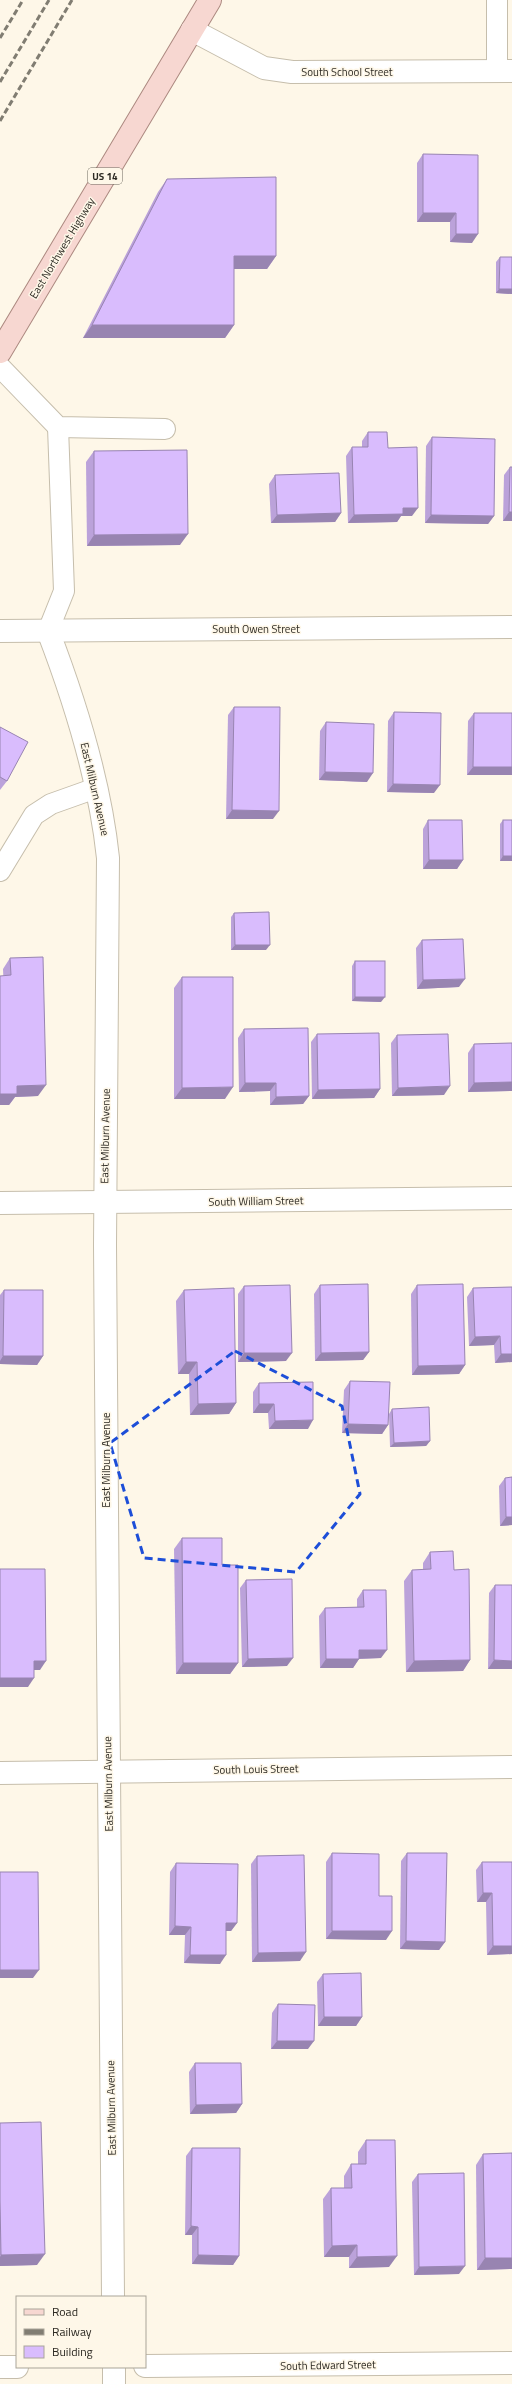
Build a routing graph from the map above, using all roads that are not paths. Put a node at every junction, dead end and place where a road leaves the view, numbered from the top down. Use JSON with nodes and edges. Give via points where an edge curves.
{"nodes":[{"id":1,"x":210,"y":0,"type":"edge"},
{"id":2,"x":497,"y":0,"type":"edge"},
{"id":3,"x":192,"y":30,"type":"junction"},
{"id":4,"x":505,"y":71,"type":"edge"},
{"id":5,"x":0,"y":352,"type":"edge"},
{"id":6,"x":0,"y":367,"type":"edge"},
{"id":7,"x":58,"y":427,"type":"junction"},
{"id":8,"x":165,"y":429,"type":"dead end"},
{"id":9,"x":512,"y":627,"type":"edge"},
{"id":10,"x":0,"y":631,"type":"edge"},
{"id":11,"x":48,"y":631,"type":"junction"},
{"id":12,"x":96,"y":788,"type":"junction"},
{"id":13,"x":0,"y":871,"type":"edge"},
{"id":14,"x":512,"y":1198,"type":"edge"},
{"id":15,"x":105,"y":1202,"type":"junction"},
{"id":16,"x":0,"y":1203,"type":"edge"},
{"id":17,"x":512,"y":1767,"type":"edge"},
{"id":18,"x":107,"y":1771,"type":"junction"},
{"id":19,"x":0,"y":1772,"type":"edge"},
{"id":20,"x":113,"y":2296,"type":"edge"},
{"id":21,"x":512,"y":2363,"type":"edge"},
{"id":22,"x":146,"y":2366,"type":"edge"},
{"id":23,"x":0,"y":2367,"type":"edge"},
{"id":24,"x":16,"y":2367,"type":"edge"},
{"id":25,"x":114,"y":2368,"type":"edge"},
{"id":26,"x":114,"y":2384,"type":"edge"}],
"edges":[{"from":1,"to":3,"type":"main road","name":"East Northwest Highway","number":"US 14"},
{"from":2,"to":4,"type":"lane"},
{"from":3,"to":4,"type":"street","name":"South School Street","via":[[264,68],[292,72]]},
{"from":3,"to":5,"type":"main road","name":"East Northwest Highway","number":"US 14"},
{"from":6,"to":7,"type":"lane"},
{"from":7,"to":8,"type":"lane"},
{"from":7,"to":11,"type":"lane","via":[[64,591]]},
{"from":9,"to":11,"type":"street","name":"South Owen Street"},
{"from":10,"to":11,"type":"street","name":"South Owen Street"},
{"from":11,"to":12,"type":"street","name":"East Milburn Avenue","via":[[70,688]]},
{"from":12,"to":13,"type":"lane","via":[[51,804],[34,815]]},
{"from":12,"to":15,"type":"street","name":"East Milburn Avenue","via":[[105,824],[108,858]]},
{"from":14,"to":15,"type":"street","name":"South William Street"},
{"from":15,"to":16,"type":"street","name":"South William Street"},
{"from":15,"to":18,"type":"street","name":"East Milburn Avenue"},
{"from":17,"to":18,"type":"street","name":"South Louis Street"},
{"from":18,"to":19,"type":"street","name":"South Louis Street"},
{"from":18,"to":20,"type":"street","name":"East Milburn Avenue"},
{"from":21,"to":22,"type":"street","name":"South Edward Street"},
{"from":23,"to":24,"type":"street"},
{"from":25,"to":26,"type":"street"}]}
